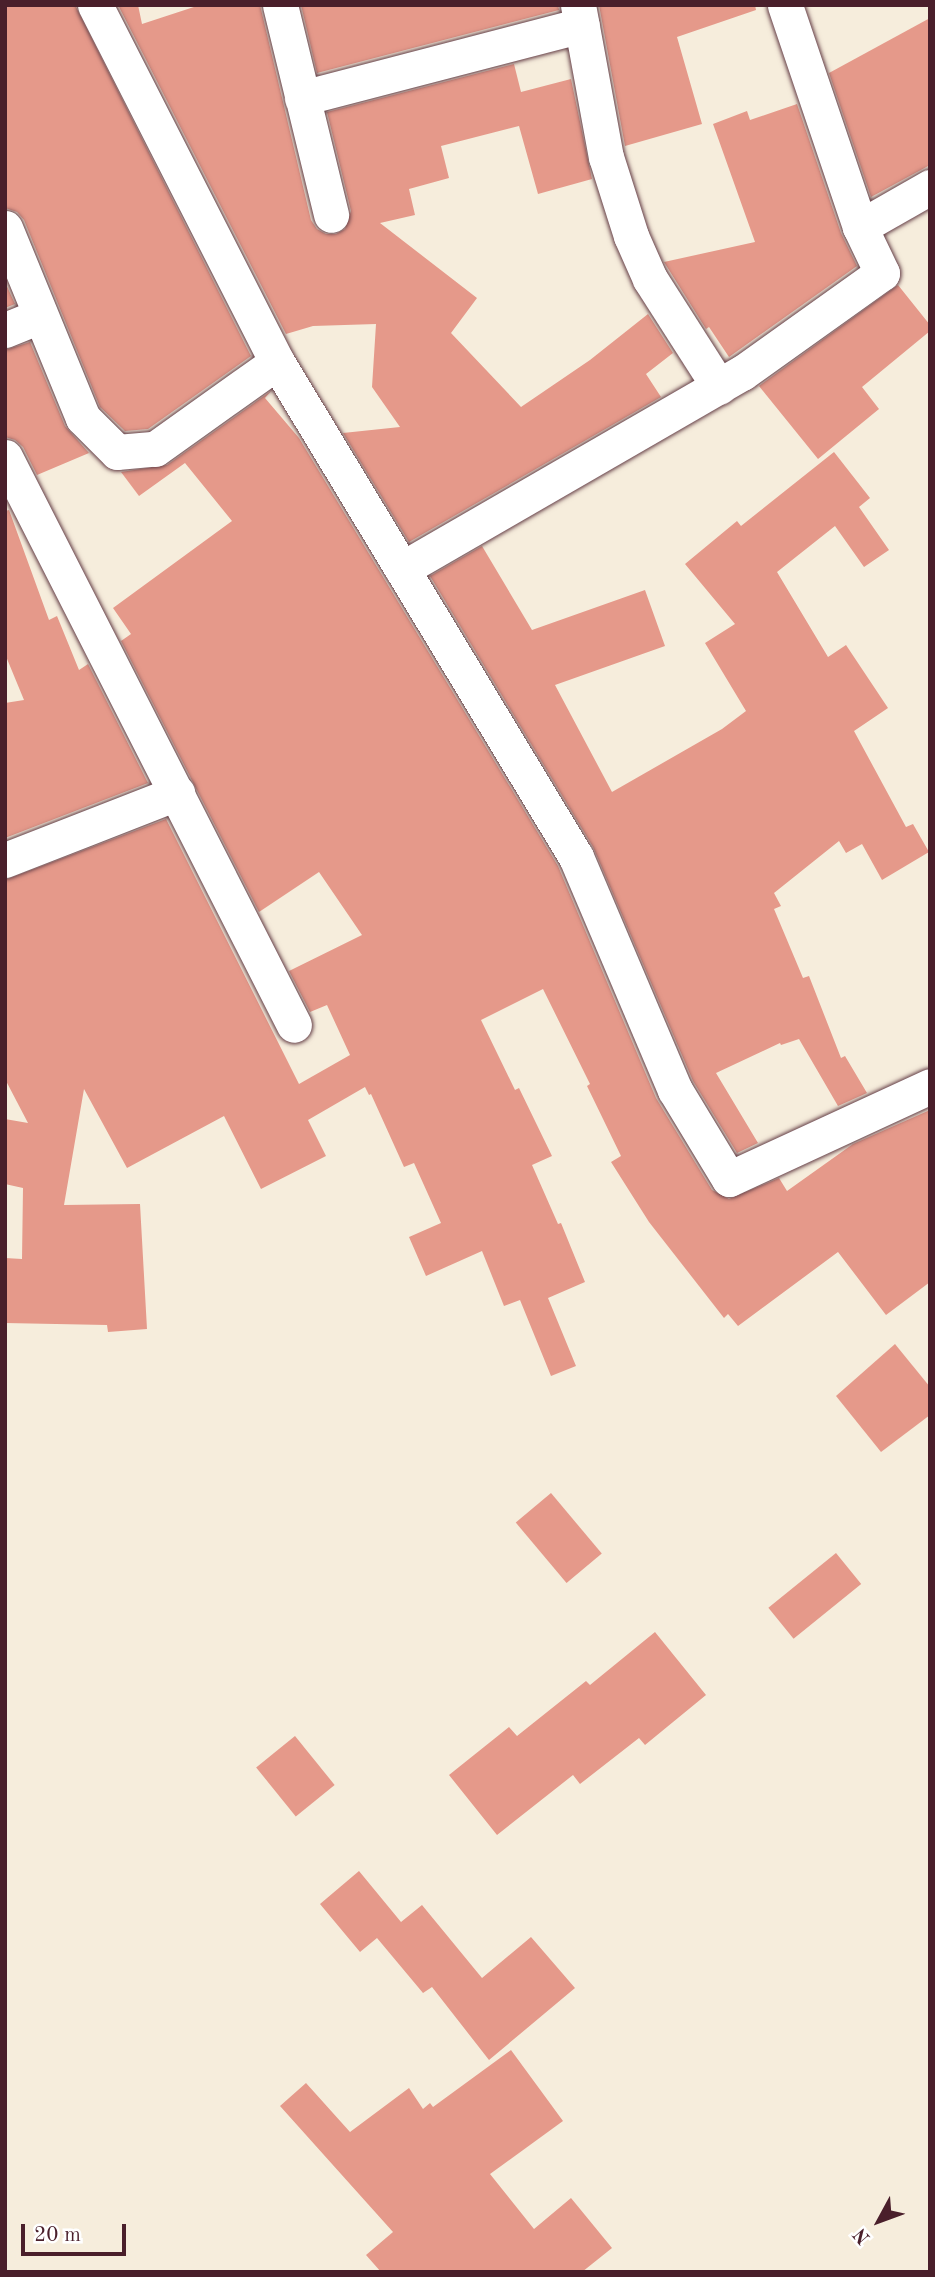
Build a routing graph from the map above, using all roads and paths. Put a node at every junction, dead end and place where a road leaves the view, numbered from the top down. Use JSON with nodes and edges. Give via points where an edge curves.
{"nodes":[{"id":1,"x":95,"y":5,"type":"edge"},
{"id":2,"x":280,"y":5,"type":"edge"},
{"id":3,"x":785,"y":5,"type":"edge"},
{"id":4,"x":580,"y":15,"type":"edge"},
{"id":5,"x":302,"y":98,"type":"junction"},
{"id":6,"x":930,"y":187,"type":"edge"},
{"id":7,"x":331,"y":215,"type":"dead end"},
{"id":8,"x":860,"y":226,"type":"junction"},
{"id":9,"x":5,"y":228,"type":"edge"},
{"id":10,"x":40,"y":316,"type":"junction"},
{"id":11,"x":5,"y":330,"type":"edge"},
{"id":12,"x":277,"y":362,"type":"junction"},
{"id":13,"x":719,"y":387,"type":"junction"},
{"id":14,"x":5,"y":457,"type":"edge"},
{"id":15,"x":402,"y":569,"type":"junction"},
{"id":16,"x":177,"y":793,"type":"junction"},
{"id":17,"x":5,"y":860,"type":"edge"},
{"id":18,"x":294,"y":1025,"type":"dead end"},
{"id":19,"x":930,"y":1086,"type":"edge"}],
"edges":[{"from":1,"to":12,"type":"street"},
{"from":2,"to":5,"type":"street"},
{"from":3,"to":8,"type":"street"},
{"from":4,"to":5,"type":"street"},
{"from":4,"to":13,"type":"street","via":[[606,157],[631,236],[650,279]]},
{"from":5,"to":7,"type":"street"},
{"from":6,"to":8,"type":"street"},
{"from":8,"to":13,"type":"street","via":[[882,273]]},
{"from":9,"to":10,"type":"street"},
{"from":10,"to":11,"type":"street"},
{"from":10,"to":12,"type":"street","via":[[83,418],[117,452],[155,449]]},
{"from":12,"to":15,"type":"street"},
{"from":13,"to":15,"type":"street"},
{"from":14,"to":16,"type":"street"},
{"from":15,"to":19,"type":"street","via":[[576,857],[675,1090],[729,1179]]},
{"from":16,"to":17,"type":"street"},
{"from":16,"to":18,"type":"street"}]}
